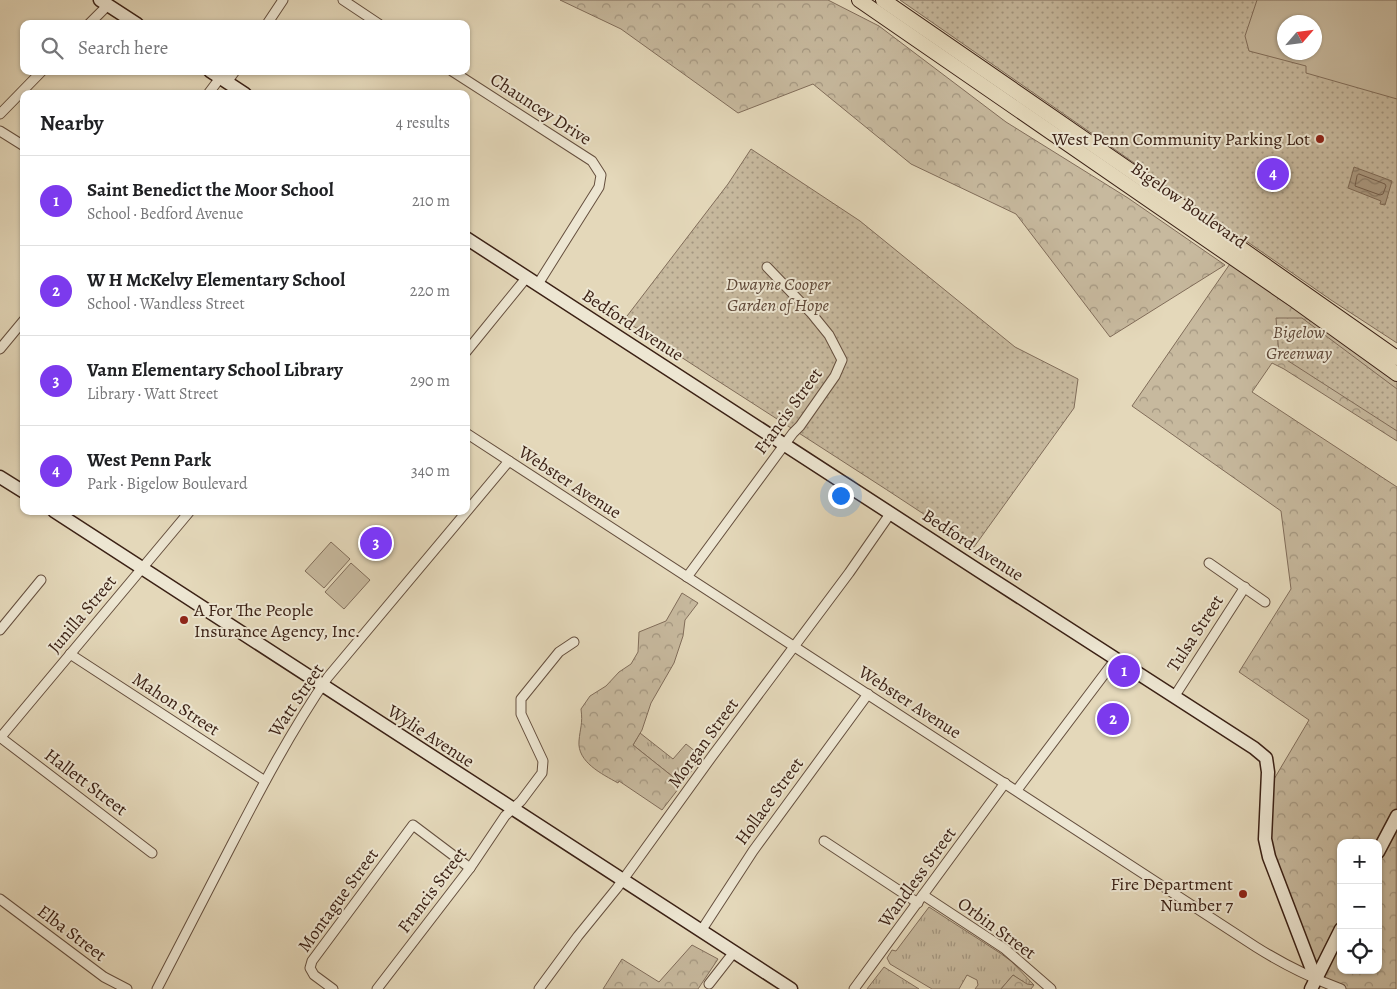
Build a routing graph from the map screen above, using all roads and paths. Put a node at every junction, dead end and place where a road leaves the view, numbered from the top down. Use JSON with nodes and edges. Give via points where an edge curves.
{"nodes":[{"id":1,"x":283,"y":0,"type":"edge"},
{"id":2,"x":343,"y":0,"type":"edge"},
{"id":3,"x":859,"y":0,"type":"edge"},
{"id":4,"x":883,"y":0,"type":"edge"},
{"id":5,"x":102,"y":1,"type":"edge"},
{"id":6,"x":91,"y":20,"type":"edge"},
{"id":7,"x":131,"y":20,"type":"edge"},
{"id":8,"x":270,"y":20,"type":"edge"},
{"id":9,"x":373,"y":20,"type":"edge"},
{"id":10,"x":38,"y":75,"type":"edge"},
{"id":11,"x":458,"y":75,"type":"edge"},
{"id":12,"x":219,"y":77,"type":"edge"},
{"id":13,"x":23,"y":90,"type":"edge"},
{"id":14,"x":211,"y":90,"type":"edge"},
{"id":15,"x":239,"y":90,"type":"edge"},
{"id":16,"x":20,"y":94,"type":"edge"},
{"id":17,"x":0,"y":114,"type":"edge"},
{"id":18,"x":0,"y":131,"type":"edge"},
{"id":19,"x":20,"y":144,"type":"edge"},
{"id":20,"x":470,"y":241,"type":"edge"},
{"id":21,"x":767,"y":267,"type":"dead end"},
{"id":22,"x":532,"y":280,"type":"junction"},
{"id":23,"x":20,"y":325,"type":"edge"},
{"id":24,"x":470,"y":348,"type":"edge"},
{"id":25,"x":0,"y":349,"type":"edge"},
{"id":26,"x":1397,"y":358,"type":"edge"},
{"id":27,"x":1397,"y":374,"type":"edge"},
{"id":28,"x":470,"y":436,"type":"edge"},
{"id":29,"x":786,"y":444,"type":"junction"},
{"id":30,"x":509,"y":461,"type":"junction"},
{"id":31,"x":0,"y":476,"type":"edge"},
{"id":32,"x":20,"y":489,"type":"edge"},
{"id":33,"x":470,"y":508,"type":"edge"},
{"id":34,"x":890,"y":514,"type":"junction"},
{"id":35,"x":60,"y":515,"type":"edge"},
{"id":36,"x":187,"y":515,"type":"edge"},
{"id":37,"x":464,"y":515,"type":"edge"},
{"id":38,"x":1209,"y":564,"type":"dead end"},
{"id":39,"x":141,"y":568,"type":"junction"},
{"id":40,"x":687,"y":577,"type":"junction"},
{"id":41,"x":41,"y":580,"type":"dead end"},
{"id":42,"x":1245,"y":587,"type":"junction"},
{"id":43,"x":1265,"y":602,"type":"dead end"},
{"id":44,"x":0,"y":630,"type":"edge"},
{"id":45,"x":574,"y":642,"type":"dead end"},
{"id":46,"x":794,"y":646,"type":"junction"},
{"id":47,"x":70,"y":654,"type":"junction"},
{"id":48,"x":1115,"y":660,"type":"junction"},
{"id":49,"x":322,"y":686,"type":"junction"},
{"id":50,"x":868,"y":694,"type":"junction"},
{"id":51,"x":1174,"y":697,"type":"junction"},
{"id":52,"x":0,"y":737,"type":"edge"},
{"id":53,"x":265,"y":780,"type":"junction"},
{"id":54,"x":1005,"y":783,"type":"junction"},
{"id":55,"x":1017,"y":790,"type":"junction"},
{"id":56,"x":512,"y":809,"type":"junction"},
{"id":57,"x":1397,"y":816,"type":"edge"},
{"id":58,"x":824,"y":841,"type":"dead end"},
{"id":59,"x":1382,"y":844,"type":"edge"},
{"id":60,"x":152,"y":853,"type":"dead end"},
{"id":61,"x":470,"y":868,"type":"junction"},
{"id":62,"x":622,"y":880,"type":"junction"},
{"id":63,"x":0,"y":899,"type":"edge"},
{"id":64,"x":921,"y":899,"type":"junction"},
{"id":65,"x":700,"y":931,"type":"junction"},
{"id":66,"x":1337,"y":937,"type":"edge"},
{"id":67,"x":734,"y":952,"type":"junction"},
{"id":68,"x":709,"y":984,"type":"dead end"},
{"id":69,"x":1313,"y":984,"type":"edge"},
{"id":70,"x":127,"y":989,"type":"edge"},
{"id":71,"x":158,"y":989,"type":"edge"},
{"id":72,"x":333,"y":989,"type":"edge"},
{"id":73,"x":376,"y":989,"type":"edge"},
{"id":74,"x":539,"y":989,"type":"edge"},
{"id":75,"x":791,"y":989,"type":"edge"},
{"id":76,"x":854,"y":989,"type":"edge"},
{"id":77,"x":1051,"y":989,"type":"edge"},
{"id":78,"x":1341,"y":989,"type":"edge"}],
"edges":[{"from":1,"to":8,"type":"street"},
{"from":2,"to":9,"type":"street"},
{"from":3,"to":27,"type":"main road","name":"Bigelow Boulevard"},
{"from":4,"to":26,"type":"main road","name":"Bigelow Boulevard"},
{"from":5,"to":6,"type":"street"},
{"from":5,"to":7,"type":"street"},
{"from":10,"to":13,"type":"street"},
{"from":11,"to":22,"type":"street","name":"Chauncey Drive","via":[[592,161],[601,175],[599,187]]},
{"from":12,"to":14,"type":"street"},
{"from":12,"to":15,"type":"street"},
{"from":16,"to":17,"type":"street"},
{"from":18,"to":19,"type":"street"},
{"from":20,"to":22,"type":"street","name":"Bedford Avenue"},
{"from":21,"to":29,"type":"street","name":"Francis Street","via":[[829,335],[842,360],[835,376]]},
{"from":22,"to":24,"type":"street","name":"Chauncey Drive"},
{"from":22,"to":29,"type":"street","name":"Bedford Avenue"},
{"from":23,"to":25,"type":"street"},
{"from":28,"to":30,"type":"street","name":"Webster Avenue"},
{"from":29,"to":34,"type":"street","name":"Bedford Avenue"},
{"from":29,"to":40,"type":"street","name":"Francis Street"},
{"from":30,"to":33,"type":"street","name":"Watt Street"},
{"from":30,"to":40,"type":"street","name":"Webster Avenue"},
{"from":31,"to":32,"type":"street"},
{"from":34,"to":46,"type":"street","name":"Morgan Street"},
{"from":34,"to":48,"type":"street","name":"Bedford Avenue"},
{"from":35,"to":39,"type":"street","name":"Wylie Avenue"},
{"from":36,"to":39,"type":"street","name":"Junilla Street"},
{"from":37,"to":49,"type":"street","name":"Watt Street"},
{"from":38,"to":42,"type":"street"},
{"from":39,"to":47,"type":"street","name":"Junilla Street"},
{"from":39,"to":49,"type":"street","name":"Wylie Avenue"},
{"from":40,"to":46,"type":"street","name":"Webster Avenue"},
{"from":41,"to":44,"type":"street"},
{"from":42,"to":43,"type":"street"},
{"from":42,"to":51,"type":"street","name":"Tulsa Street"},
{"from":45,"to":56,"type":"street","name":"Francis Street","via":[[559,652],[521,699],[521,714],[542,761],[542,773],[522,801]]},
{"from":46,"to":50,"type":"street","name":"Webster Avenue"},
{"from":46,"to":62,"type":"street","name":"Morgan Street"},
{"from":47,"to":52,"type":"street","name":"Junilla Street"},
{"from":47,"to":53,"type":"street","name":"Mahon Street"},
{"from":48,"to":51,"type":"street","name":"Bedford Avenue"},
{"from":48,"to":55,"type":"street"},
{"from":49,"to":53,"type":"street","name":"Watt Street"},
{"from":49,"to":56,"type":"street","name":"Wylie Avenue"},
{"from":50,"to":54,"type":"street","name":"Webster Avenue"},
{"from":50,"to":65,"type":"street","name":"Hollace Street","via":[[753,850]]},
{"from":51,"to":69,"type":"street","name":"Bedford Avenue","via":[[1266,758],[1265,839]]},
{"from":52,"to":60,"type":"street","name":"Hallett Street"},
{"from":53,"to":71,"type":"street","name":"Watt Street"},
{"from":54,"to":55,"type":"street","name":"Webster Avenue"},
{"from":54,"to":64,"type":"street","name":"Wandless Street"},
{"from":55,"to":69,"type":"street","name":"Webster Avenue"},
{"from":56,"to":61,"type":"street","name":"Francis Street"},
{"from":56,"to":62,"type":"street","name":"Wylie Avenue"},
{"from":57,"to":59,"type":"street"},
{"from":58,"to":64,"type":"street","name":"Orbin Street"},
{"from":61,"to":72,"type":"street","name":"Montague Street","via":[[413,826],[312,960],[310,968],[314,975]]},
{"from":61,"to":73,"type":"street","name":"Francis Street"},
{"from":62,"to":65,"type":"street","name":"Wylie Avenue"},
{"from":62,"to":74,"type":"street","name":"Morgan Street"},
{"from":63,"to":70,"type":"street","name":"Elba Street","via":[[104,977]]},
{"from":64,"to":76,"type":"street","name":"Wandless Street"},
{"from":64,"to":77,"type":"street","name":"Orbin Street","via":[[1005,949]]},
{"from":65,"to":67,"type":"street","name":"Wylie Avenue"},
{"from":66,"to":69,"type":"street"},
{"from":67,"to":68,"type":"street"},
{"from":67,"to":75,"type":"street","name":"Wylie Avenue"},
{"from":69,"to":78,"type":"street","name":"Webster Avenue"}]}
